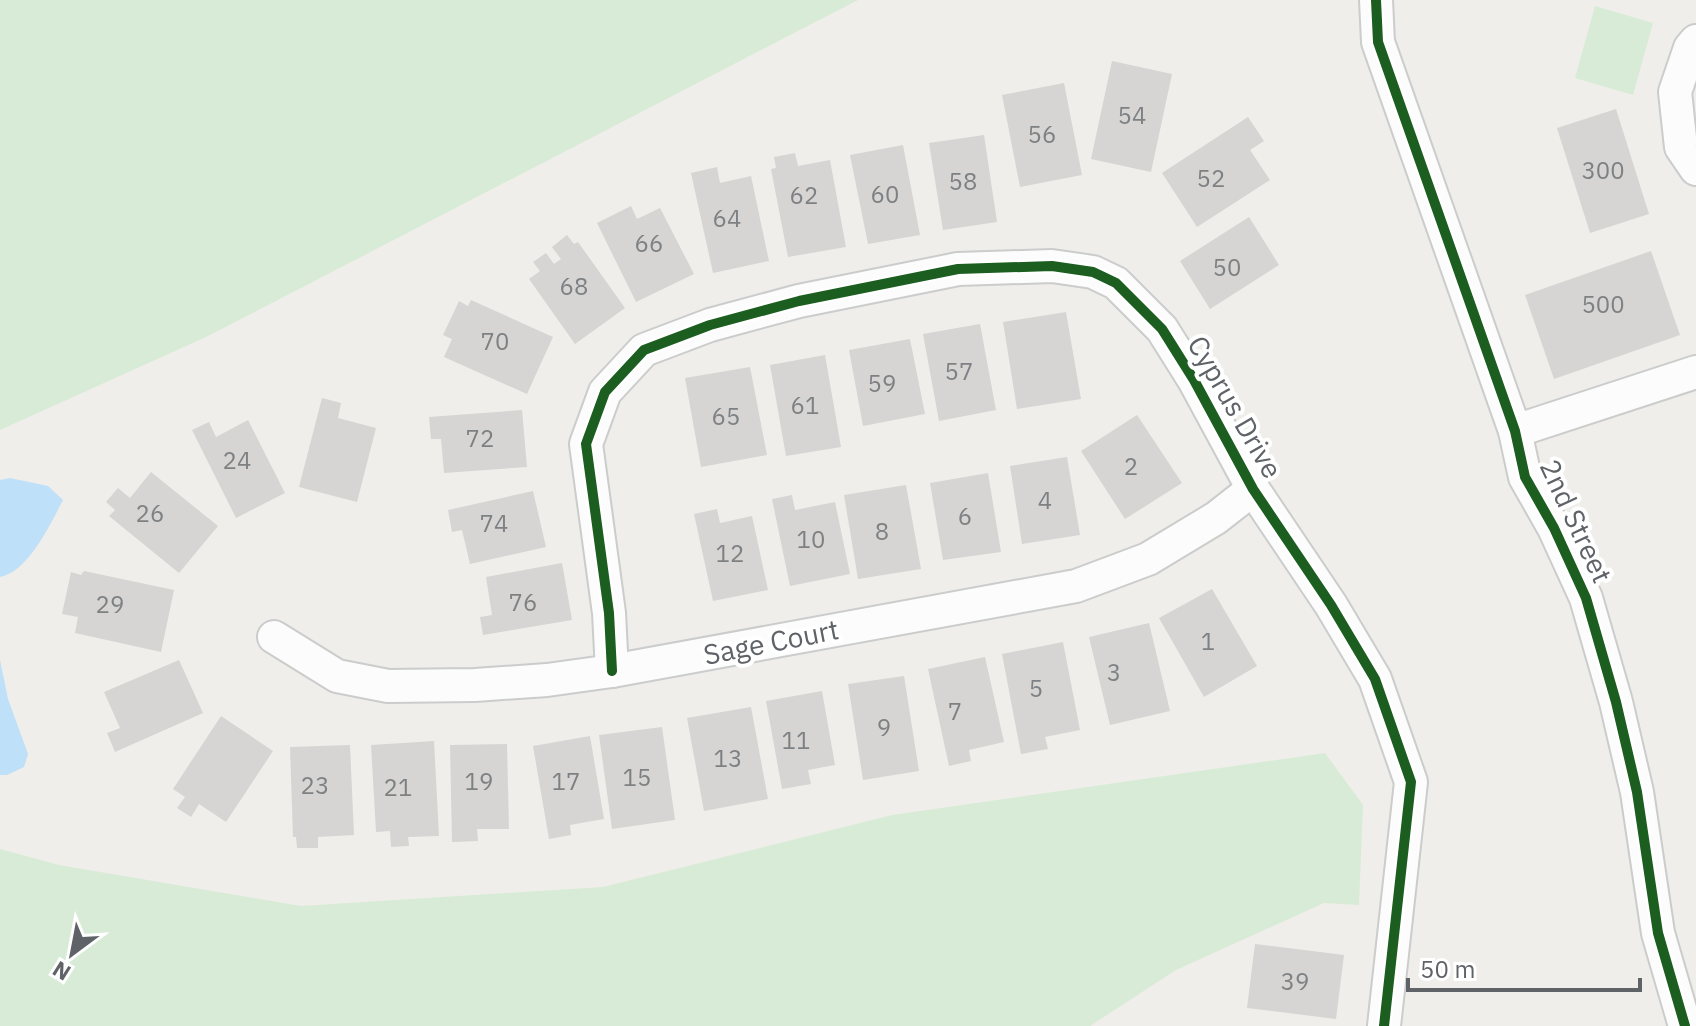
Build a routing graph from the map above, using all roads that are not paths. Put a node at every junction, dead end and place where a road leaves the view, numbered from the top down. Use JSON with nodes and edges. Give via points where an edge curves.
{"nodes":[{"id":1,"x":1376,"y":0,"type":"edge"},
{"id":2,"x":1696,"y":41,"type":"edge"},
{"id":3,"x":1696,"y":169,"type":"edge"},
{"id":4,"x":1696,"y":372,"type":"edge"},
{"id":5,"x":1515,"y":431,"type":"junction"},
{"id":6,"x":1253,"y":489,"type":"junction"},
{"id":7,"x":274,"y":637,"type":"dead end"},
{"id":8,"x":612,"y":671,"type":"junction"},
{"id":9,"x":1384,"y":1026,"type":"edge"},
{"id":10,"x":1685,"y":1026,"type":"edge"}],
"edges":[{"from":1,"to":5,"type":"street","name":"2nd Street","via":[[1378,42]]},
{"from":2,"to":3,"type":"street","via":[[1675,92],[1681,147]]},
{"from":4,"to":5,"type":"street"},
{"from":5,"to":10,"type":"street","name":"2nd Street","via":[[1525,477],[1586,598],[1599,643],[1637,792],[1658,933]]},
{"from":6,"to":8,"type":"street","name":"Sage Court","via":[[1148,559],[1076,586]]},
{"from":6,"to":8,"type":"street","name":"Cyprus Drive","via":[[1162,329],[1116,283],[1093,272],[1052,266],[958,269],[710,325],[644,350],[605,392],[586,444]]},
{"from":6,"to":9,"type":"street","name":"Cyprus Drive","via":[[1375,679],[1411,782]]},
{"from":7,"to":8,"type":"street","name":"Sage Court","via":[[337,676],[388,686],[475,685]]}]}
